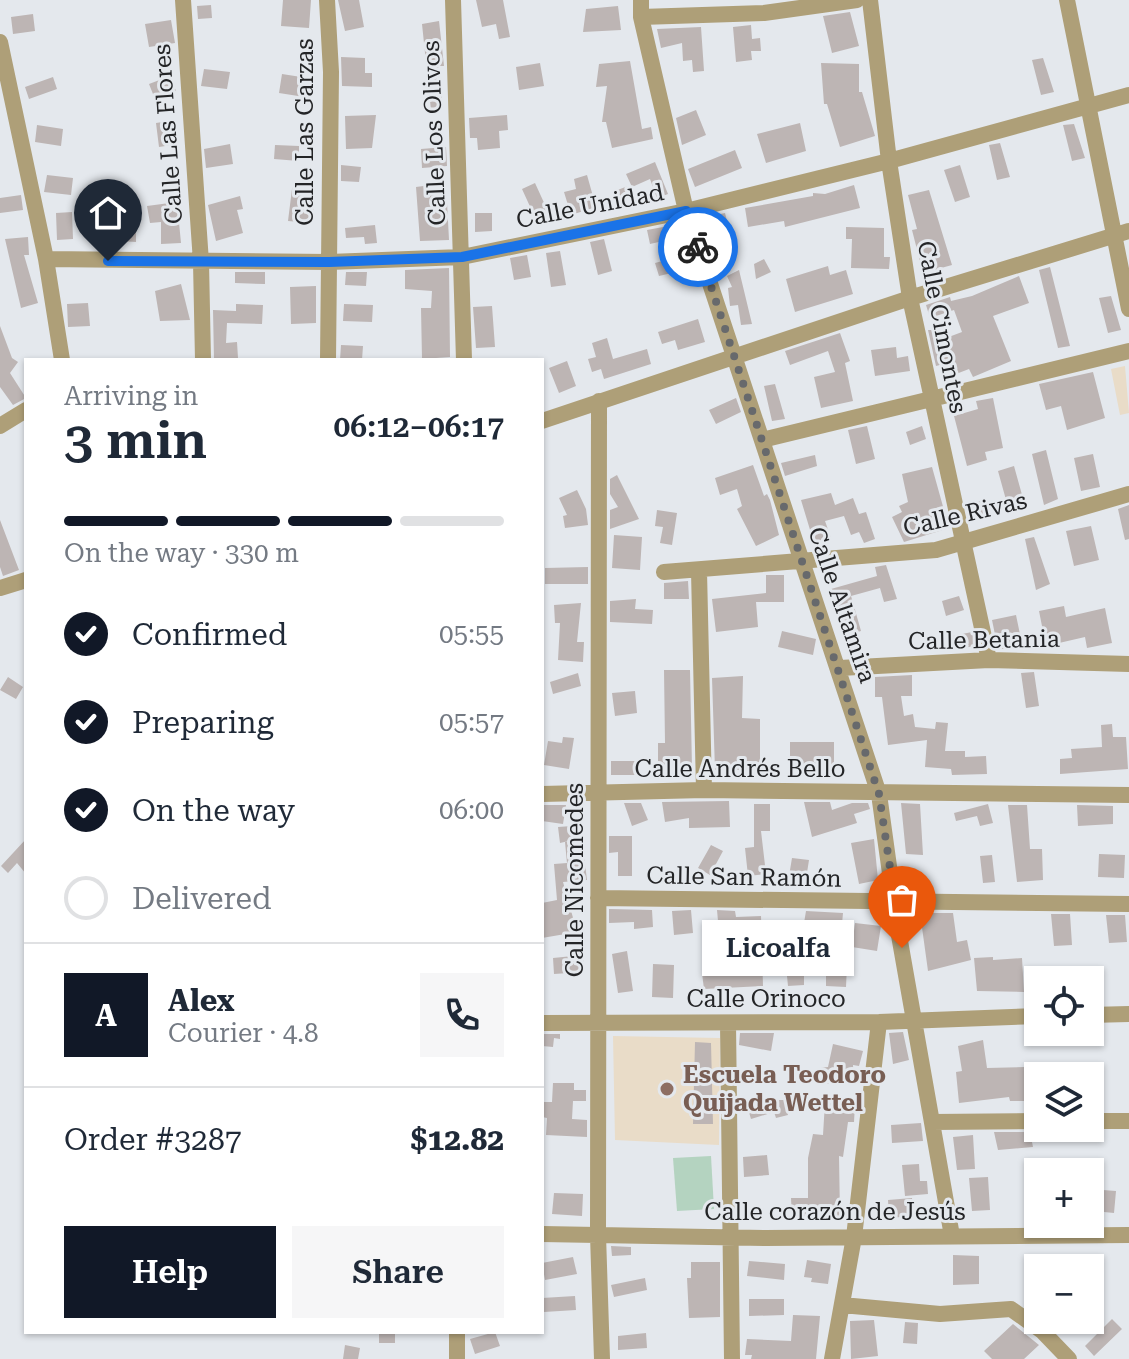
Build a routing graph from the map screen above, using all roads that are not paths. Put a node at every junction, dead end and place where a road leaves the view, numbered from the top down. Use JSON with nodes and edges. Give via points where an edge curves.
{"nodes":[{"id":1,"x":183,"y":0,"type":"edge"},
{"id":2,"x":327,"y":0,"type":"edge"},
{"id":3,"x":453,"y":0,"type":"edge"},
{"id":4,"x":857,"y":0,"type":"edge"},
{"id":5,"x":870,"y":0,"type":"edge"},
{"id":6,"x":1067,"y":0,"type":"edge"},
{"id":7,"x":641,"y":8,"type":"edge"},
{"id":8,"x":0,"y":42,"type":"edge"},
{"id":9,"x":1129,"y":95,"type":"edge"},
{"id":10,"x":1087,"y":105,"type":"junction"},
{"id":11,"x":8,"y":130,"type":"edge"},
{"id":12,"x":889,"y":161,"type":"junction"},
{"id":13,"x":686,"y":211,"type":"junction"},
{"id":14,"x":1121,"y":233,"type":"edge"},
{"id":15,"x":462,"y":257,"type":"junction"},
{"id":16,"x":46,"y":259,"type":"junction"},
{"id":17,"x":201,"y":262,"type":"junction"},
{"id":18,"x":329,"y":262,"type":"junction"},
{"id":19,"x":910,"y":298,"type":"junction"},
{"id":20,"x":1129,"y":309,"type":"edge"},
{"id":21,"x":1129,"y":351,"type":"edge"},
{"id":22,"x":735,"y":357,"type":"junction"},
{"id":23,"x":62,"y":358,"type":"edge"},
{"id":24,"x":203,"y":358,"type":"edge"},
{"id":25,"x":328,"y":358,"type":"edge"},
{"id":26,"x":464,"y":358,"type":"edge"},
{"id":27,"x":930,"y":398,"type":"junction"},
{"id":28,"x":599,"y":401,"type":"junction"},
{"id":29,"x":24,"y":411,"type":"edge"},
{"id":30,"x":544,"y":420,"type":"edge"},
{"id":31,"x":0,"y":426,"type":"edge"},
{"id":32,"x":762,"y":440,"type":"junction"},
{"id":33,"x":1129,"y":494,"type":"edge"},
{"id":34,"x":964,"y":543,"type":"junction"},
{"id":35,"x":803,"y":564,"type":"junction"},
{"id":36,"x":699,"y":571,"type":"junction"},
{"id":37,"x":664,"y":572,"type":"dead end"},
{"id":38,"x":24,"y":581,"type":"edge"},
{"id":39,"x":0,"y":588,"type":"edge"},
{"id":40,"x":989,"y":660,"type":"junction"},
{"id":41,"x":1129,"y":664,"type":"edge"},
{"id":42,"x":840,"y":668,"type":"junction"},
{"id":43,"x":704,"y":790,"type":"junction"},
{"id":44,"x":544,"y":794,"type":"edge"},
{"id":45,"x":600,"y":794,"type":"junction"},
{"id":46,"x":879,"y":794,"type":"junction"},
{"id":47,"x":1129,"y":795,"type":"edge"},
{"id":48,"x":598,"y":898,"type":"junction"},
{"id":49,"x":894,"y":903,"type":"junction"},
{"id":50,"x":1129,"y":904,"type":"edge"},
{"id":51,"x":1129,"y":1014,"type":"edge"},
{"id":52,"x":1104,"y":1015,"type":"edge"},
{"id":53,"x":1024,"y":1016,"type":"edge"},
{"id":54,"x":914,"y":1019,"type":"junction"},
{"id":55,"x":879,"y":1022,"type":"junction"},
{"id":56,"x":544,"y":1023,"type":"edge"},
{"id":57,"x":728,"y":1023,"type":"junction"},
{"id":58,"x":598,"y":1024,"type":"junction"},
{"id":59,"x":1024,"y":1121,"type":"edge"},
{"id":60,"x":1104,"y":1121,"type":"edge"},
{"id":61,"x":1129,"y":1121,"type":"edge"},
{"id":62,"x":932,"y":1122,"type":"junction"},
{"id":63,"x":544,"y":1234,"type":"edge"},
{"id":64,"x":598,"y":1235,"type":"junction"},
{"id":65,"x":1129,"y":1235,"type":"edge"},
{"id":66,"x":952,"y":1236,"type":"junction"},
{"id":67,"x":731,"y":1237,"type":"junction"},
{"id":68,"x":854,"y":1237,"type":"junction"},
{"id":69,"x":842,"y":1305,"type":"junction"},
{"id":70,"x":457,"y":1334,"type":"edge"},
{"id":71,"x":457,"y":1359,"type":"edge"},
{"id":72,"x":602,"y":1359,"type":"edge"},
{"id":73,"x":732,"y":1359,"type":"edge"},
{"id":74,"x":832,"y":1359,"type":"edge"},
{"id":75,"x":1069,"y":1359,"type":"edge"}],
"edges":[{"from":1,"to":17,"type":"street","name":"Calle Las Flores"},
{"from":2,"to":18,"type":"street","name":"Calle Las Garzas"},
{"from":3,"to":15,"type":"street","name":"Calle Los Olivos"},
{"from":4,"to":7,"type":"street","via":[[764,13]]},
{"from":5,"to":12,"type":"street","name":"Calle Cimontes"},
{"from":6,"to":10,"type":"street"},
{"from":7,"to":13,"type":"street","name":"Calle Altamira"},
{"from":8,"to":11,"type":"street"},
{"from":9,"to":10,"type":"street","name":"Calle Unidad"},
{"from":10,"to":12,"type":"street","name":"Calle Unidad"},
{"from":10,"to":14,"type":"street"},
{"from":11,"to":16,"type":"street"},
{"from":12,"to":13,"type":"street","name":"Calle Unidad"},
{"from":12,"to":19,"type":"street","name":"Calle Cimontes"},
{"from":13,"to":15,"type":"street","name":"Calle Unidad"},
{"from":13,"to":22,"type":"street","name":"Calle Altamira"},
{"from":14,"to":19,"type":"street"},
{"from":14,"to":20,"type":"street"},
{"from":15,"to":18,"type":"street","name":"Calle Unidad"},
{"from":15,"to":26,"type":"street","name":"Calle Los Olivos"},
{"from":16,"to":17,"type":"street","name":"Calle Unidad"},
{"from":16,"to":23,"type":"street"},
{"from":17,"to":18,"type":"street","name":"Calle Unidad"},
{"from":17,"to":24,"type":"street","name":"Calle Las Flores"},
{"from":18,"to":25,"type":"street","name":"Calle Las Garzas"},
{"from":19,"to":22,"type":"street"},
{"from":19,"to":27,"type":"street","name":"Calle Cimontes"},
{"from":21,"to":27,"type":"street"},
{"from":22,"to":28,"type":"street"},
{"from":22,"to":32,"type":"street","name":"Calle Altamira"},
{"from":27,"to":32,"type":"street"},
{"from":27,"to":34,"type":"street","name":"Calle Cimontes"},
{"from":28,"to":30,"type":"street"},
{"from":28,"to":45,"type":"street","name":"Calle Nicomedes"},
{"from":29,"to":31,"type":"street"},
{"from":32,"to":35,"type":"street","name":"Calle Altamira"},
{"from":33,"to":34,"type":"street","name":"Calle Rivas"},
{"from":34,"to":35,"type":"street","name":"Calle Rivas"},
{"from":34,"to":40,"type":"street","name":"Calle Cimontes"},
{"from":35,"to":36,"type":"street","name":"Calle Rivas"},
{"from":35,"to":42,"type":"street","name":"Calle Altamira"},
{"from":36,"to":37,"type":"street","name":"Calle Rivas"},
{"from":36,"to":43,"type":"street"},
{"from":38,"to":39,"type":"street"},
{"from":40,"to":41,"type":"street","name":"Calle Betania"},
{"from":40,"to":42,"type":"street","name":"Calle Betania"},
{"from":42,"to":46,"type":"street","name":"Calle Altamira"},
{"from":43,"to":45,"type":"street","name":"Calle Andrés Bello"},
{"from":43,"to":46,"type":"street","name":"Calle Andrés Bello"},
{"from":44,"to":45,"type":"street","name":"Calle Andrés Bello"},
{"from":45,"to":48,"type":"street","name":"Calle Nicomedes"},
{"from":46,"to":47,"type":"street","name":"Calle Andrés Bello"},
{"from":46,"to":49,"type":"street","name":"Calle Altamira"},
{"from":48,"to":49,"type":"street","name":"Calle San Ramón"},
{"from":48,"to":58,"type":"street","name":"Calle Nicomedes"},
{"from":49,"to":50,"type":"street","name":"Calle San Ramón"},
{"from":49,"to":54,"type":"street","name":"Calle Altamira"},
{"from":51,"to":52,"type":"street"},
{"from":53,"to":54,"type":"street","name":"Calle Orinoco"},
{"from":54,"to":55,"type":"street","name":"Calle Orinoco"},
{"from":54,"to":62,"type":"street","name":"Calle Altamira"},
{"from":55,"to":57,"type":"street","name":"Calle Orinoco"},
{"from":55,"to":68,"type":"street"},
{"from":56,"to":58,"type":"street","name":"Calle Orinoco"},
{"from":57,"to":58,"type":"street","name":"Calle Orinoco"},
{"from":57,"to":67,"type":"street"},
{"from":58,"to":64,"type":"street","name":"Calle Nicomedes"},
{"from":59,"to":62,"type":"street"},
{"from":60,"to":61,"type":"street"},
{"from":62,"to":66,"type":"street","name":"Calle Altamira"},
{"from":63,"to":64,"type":"street","name":"Calle corazón de Jesús"},
{"from":64,"to":67,"type":"street","name":"Calle corazón de Jesús"},
{"from":64,"to":72,"type":"street","name":"Calle Nicomedes"},
{"from":65,"to":66,"type":"street","name":"Calle corazón de Jesús"},
{"from":66,"to":68,"type":"street","name":"Calle corazón de Jesús"},
{"from":67,"to":68,"type":"street","name":"Calle corazón de Jesús"},
{"from":67,"to":73,"type":"street"},
{"from":68,"to":69,"type":"street"},
{"from":69,"to":74,"type":"street"},
{"from":69,"to":75,"type":"street","via":[[940,1314],[1011,1309]]},
{"from":70,"to":71,"type":"street"}]}
